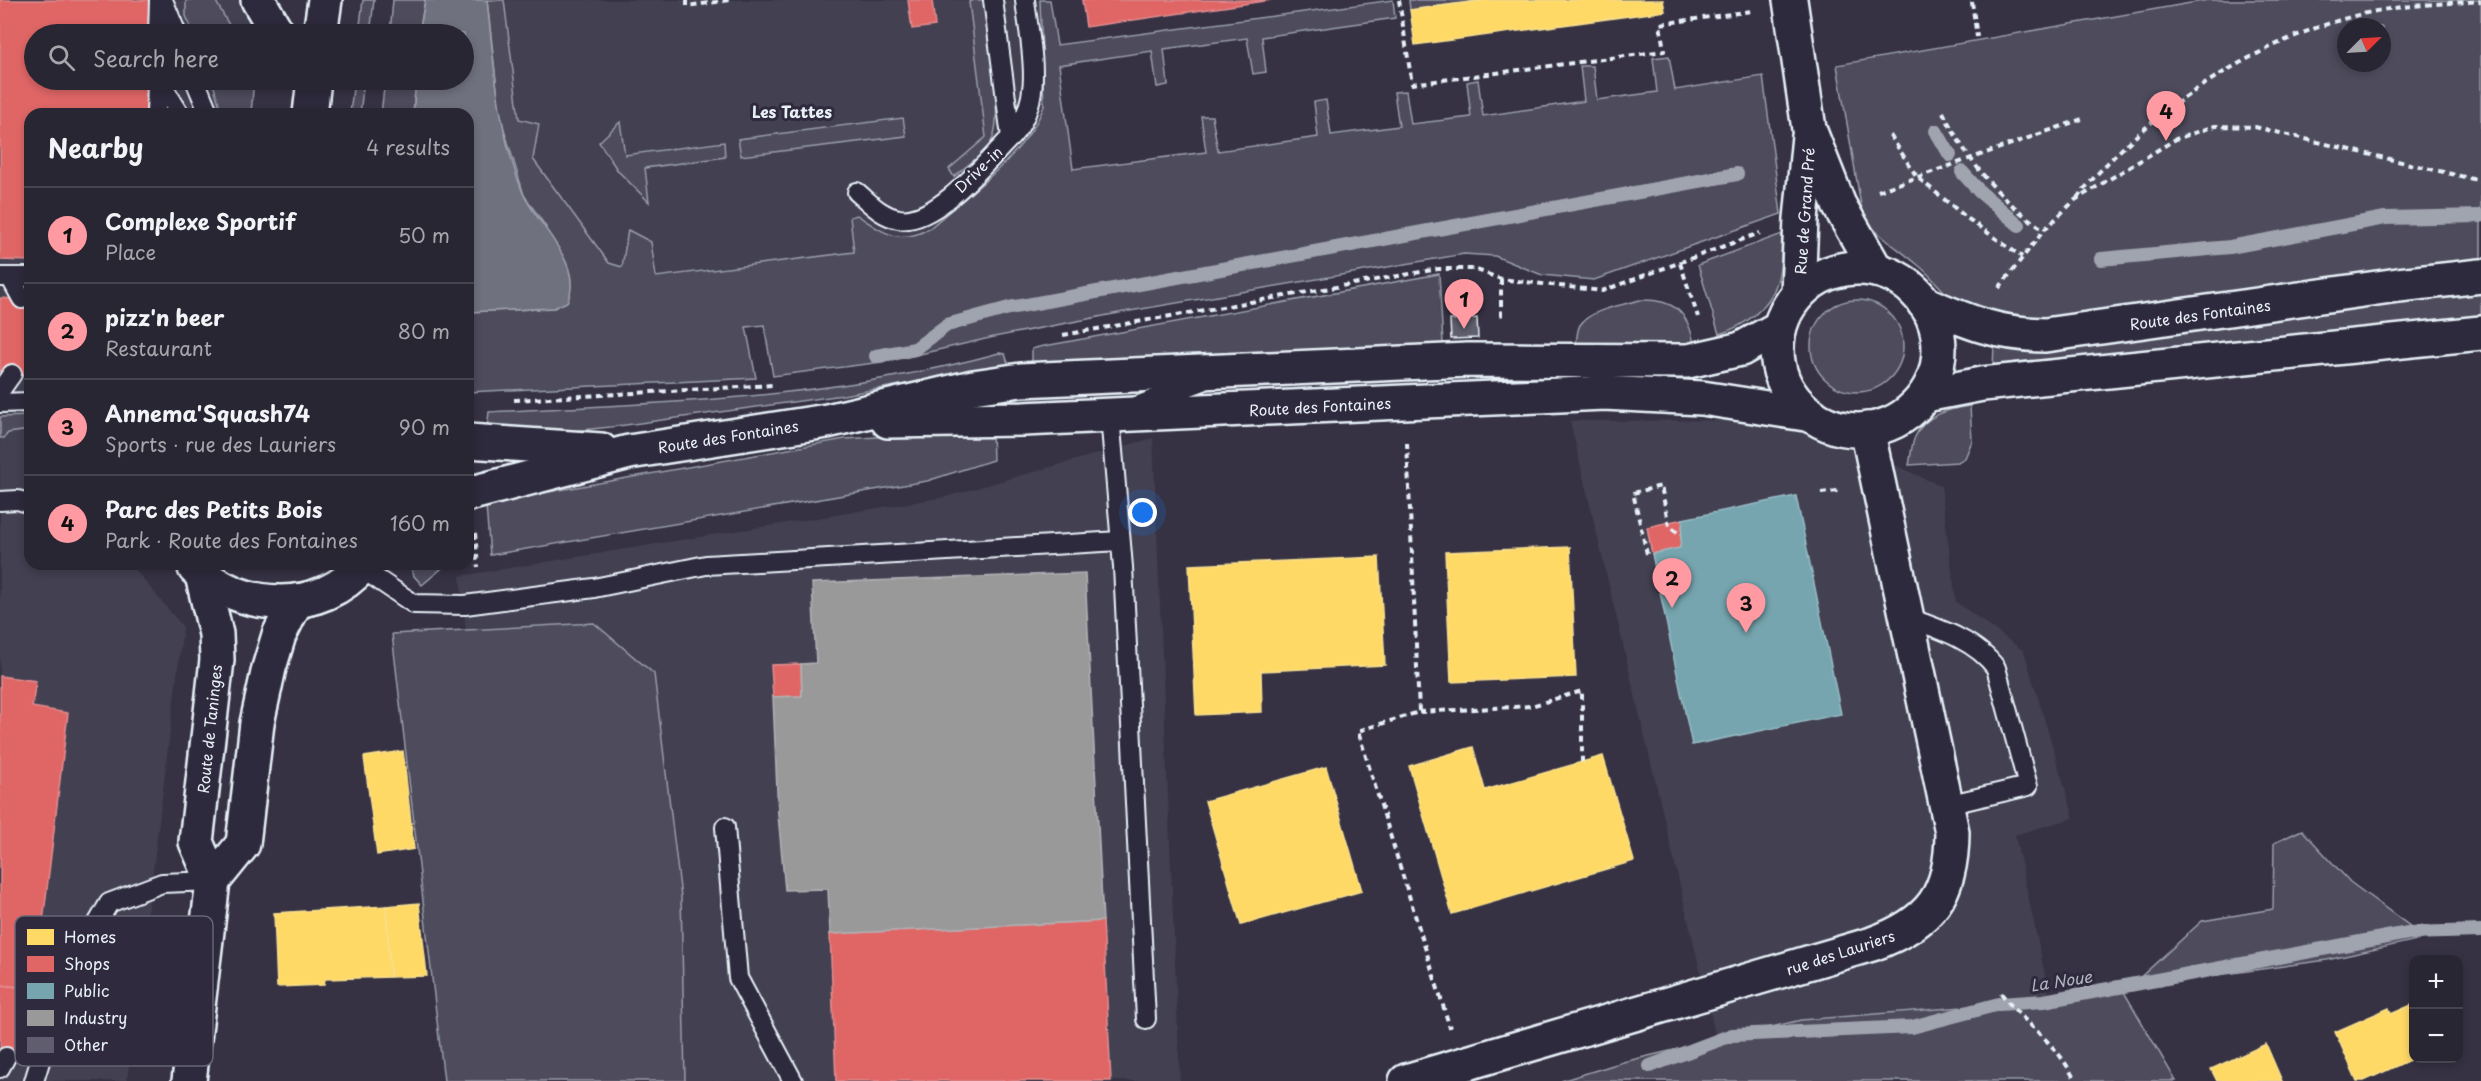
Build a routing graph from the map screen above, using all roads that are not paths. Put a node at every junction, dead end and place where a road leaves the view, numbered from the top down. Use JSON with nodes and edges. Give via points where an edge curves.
{"nodes":[{"id":1,"x":161,"y":0,"type":"edge"},
{"id":2,"x":258,"y":0,"type":"edge"},
{"id":3,"x":325,"y":0,"type":"edge"},
{"id":4,"x":993,"y":0,"type":"edge"},
{"id":5,"x":1025,"y":0,"type":"edge"},
{"id":6,"x":1790,"y":0,"type":"edge"},
{"id":7,"x":159,"y":24,"type":"edge"},
{"id":8,"x":172,"y":24,"type":"edge"},
{"id":9,"x":272,"y":24,"type":"edge"},
{"id":10,"x":321,"y":24,"type":"edge"},
{"id":11,"x":157,"y":90,"type":"edge"},
{"id":12,"x":164,"y":90,"type":"edge"},
{"id":13,"x":199,"y":90,"type":"edge"},
{"id":14,"x":300,"y":90,"type":"edge"},
{"id":15,"x":313,"y":90,"type":"edge"},
{"id":16,"x":156,"y":108,"type":"edge"},
{"id":17,"x":176,"y":108,"type":"edge"},
{"id":18,"x":207,"y":108,"type":"edge"},
{"id":19,"x":307,"y":108,"type":"edge"},
{"id":20,"x":310,"y":108,"type":"edge"},
{"id":21,"x":1809,"y":129,"type":"junction"},
{"id":22,"x":1011,"y":137,"type":"junction"},
{"id":23,"x":857,"y":192,"type":"dead end"},
{"id":24,"x":1876,"y":270,"type":"junction"},
{"id":25,"x":2481,"y":276,"type":"edge"},
{"id":26,"x":5,"y":277,"type":"edge"},
{"id":27,"x":24,"y":277,"type":"edge"},
{"id":28,"x":1798,"y":293,"type":"junction"},
{"id":29,"x":22,"y":299,"type":"dead end"},
{"id":30,"x":1924,"y":303,"type":"junction"},
{"id":31,"x":1779,"y":328,"type":"junction"},
{"id":32,"x":2481,"y":333,"type":"edge"},
{"id":33,"x":1229,"y":372,"type":"junction"},
{"id":34,"x":12,"y":374,"type":"dead end"},
{"id":35,"x":0,"y":391,"type":"edge"},
{"id":36,"x":1924,"y":395,"type":"junction"},
{"id":37,"x":24,"y":402,"type":"edge"},
{"id":38,"x":0,"y":403,"type":"edge"},
{"id":39,"x":1110,"y":416,"type":"junction"},
{"id":40,"x":1812,"y":416,"type":"junction"},
{"id":41,"x":826,"y":421,"type":"junction"},
{"id":42,"x":1867,"y":429,"type":"junction"},
{"id":43,"x":474,"y":441,"type":"edge"},
{"id":44,"x":629,"y":452,"type":"junction"},
{"id":45,"x":474,"y":492,"type":"edge"},
{"id":46,"x":1120,"y":541,"type":"junction"},
{"id":47,"x":197,"y":570,"type":"edge"},
{"id":48,"x":198,"y":570,"type":"edge"},
{"id":49,"x":358,"y":570,"type":"edge"},
{"id":50,"x":368,"y":570,"type":"edge"},
{"id":51,"x":296,"y":601,"type":"junction"},
{"id":52,"x":1906,"y":617,"type":"junction"},
{"id":53,"x":1947,"y":805,"type":"junction"},
{"id":54,"x":725,"y":827,"type":"dead end"},
{"id":55,"x":213,"y":881,"type":"junction"},
{"id":56,"x":102,"y":916,"type":"edge"},
{"id":57,"x":209,"y":916,"type":"edge"},
{"id":58,"x":1146,"y":1018,"type":"dead end"},
{"id":59,"x":39,"y":1066,"type":"edge"},
{"id":60,"x":191,"y":1066,"type":"edge"},
{"id":61,"x":34,"y":1081,"type":"edge"},
{"id":62,"x":189,"y":1081,"type":"edge"},
{"id":63,"x":793,"y":1081,"type":"edge"},
{"id":64,"x":1407,"y":1081,"type":"edge"}],
"edges":[{"from":1,"to":7,"type":"lane"},
{"from":1,"to":8,"type":"lane"},
{"from":2,"to":9,"type":"street"},
{"from":3,"to":10,"type":"street"},
{"from":4,"to":22,"type":"lane","name":"Drive-in"},
{"from":5,"to":22,"type":"lane","via":[[1032,94],[1022,126]]},
{"from":6,"to":21,"type":"street","name":"Rue de Grand Pré"},
{"from":11,"to":16,"type":"lane"},
{"from":12,"to":17,"type":"lane"},
{"from":13,"to":18,"type":"lane"},
{"from":14,"to":19,"type":"street"},
{"from":15,"to":20,"type":"street"},
{"from":21,"to":24,"type":"street","name":"Rue de Grand Pré","via":[[1839,205]]},
{"from":21,"to":28,"type":"street","name":"Rue de Grand Pré"},
{"from":22,"to":23,"type":"lane","name":"Drive-in","via":[[966,182],[926,214],[897,219],[882,214]]},
{"from":24,"to":28,"type":"street","via":[[1855,267],[1834,271],[1815,279]]},
{"from":24,"to":30,"type":"street","via":[[1911,288]]},
{"from":25,"to":30,"type":"street","name":"Route des Fontaines","via":[[2045,335],[1984,328]]},
{"from":26,"to":27,"type":"lane"},
{"from":26,"to":29,"type":"lane"},
{"from":28,"to":31,"type":"street"},
{"from":30,"to":36,"type":"street","via":[[1935,324],[1939,349],[1935,373]]},
{"from":31,"to":33,"type":"street","name":"Route des Fontaines","via":[[1741,349],[1688,361],[1468,360]]},
{"from":31,"to":40,"type":"street","via":[[1777,357],[1782,377],[1792,396]]},
{"from":32,"to":36,"type":"street","via":[[1982,384]]},
{"from":33,"to":39,"type":"lane"},
{"from":33,"to":41,"type":"street","name":"Route des Fontaines","via":[[1021,380],[973,387]]},
{"from":34,"to":35,"type":"lane"},
{"from":36,"to":42,"type":"street","via":[[1899,418]]},
{"from":37,"to":38,"type":"lane"},
{"from":39,"to":40,"type":"street","name":"Route des Fontaines","via":[[1625,392],[1702,398]]},
{"from":39,"to":41,"type":"street","name":"Route des Fontaines"},
{"from":39,"to":46,"type":"lane"},
{"from":40,"to":42,"type":"street","via":[[1833,426]]},
{"from":41,"to":44,"type":"street","name":"Route des Fontaines"},
{"from":42,"to":52,"type":"street","name":"rue des Lauriers"},
{"from":43,"to":44,"type":"street","name":"Route des Fontaines"},
{"from":44,"to":45,"type":"street","name":"Route des Fontaines"},
{"from":46,"to":50,"type":"lane","via":[[706,565],[594,588],[465,605],[414,604]]},
{"from":46,"to":58,"type":"lane"},
{"from":47,"to":55,"type":"street","name":"Route de Taninges","via":[[215,625],[217,660],[196,842]]},
{"from":48,"to":51,"type":"street","via":[[223,588],[246,598],[271,603]]},
{"from":49,"to":51,"type":"street","via":[[331,590]]},
{"from":51,"to":55,"type":"street","via":[[279,635],[267,679],[243,843]]},
{"from":52,"to":53,"type":"street","name":"rue des Lauriers"},
{"from":52,"to":53,"type":"lane","via":[[1961,639],[1992,662],[2028,786]]},
{"from":53,"to":64,"type":"street","name":"rue des Lauriers","via":[[1952,862],[1945,884],[1934,904],[1898,935]]},
{"from":54,"to":63,"type":"lane","via":[[738,978]]},
{"from":55,"to":56,"type":"lane","via":[[162,883],[109,903]]},
{"from":55,"to":57,"type":"street"},
{"from":59,"to":61,"type":"lane"},
{"from":60,"to":62,"type":"street"}]}
